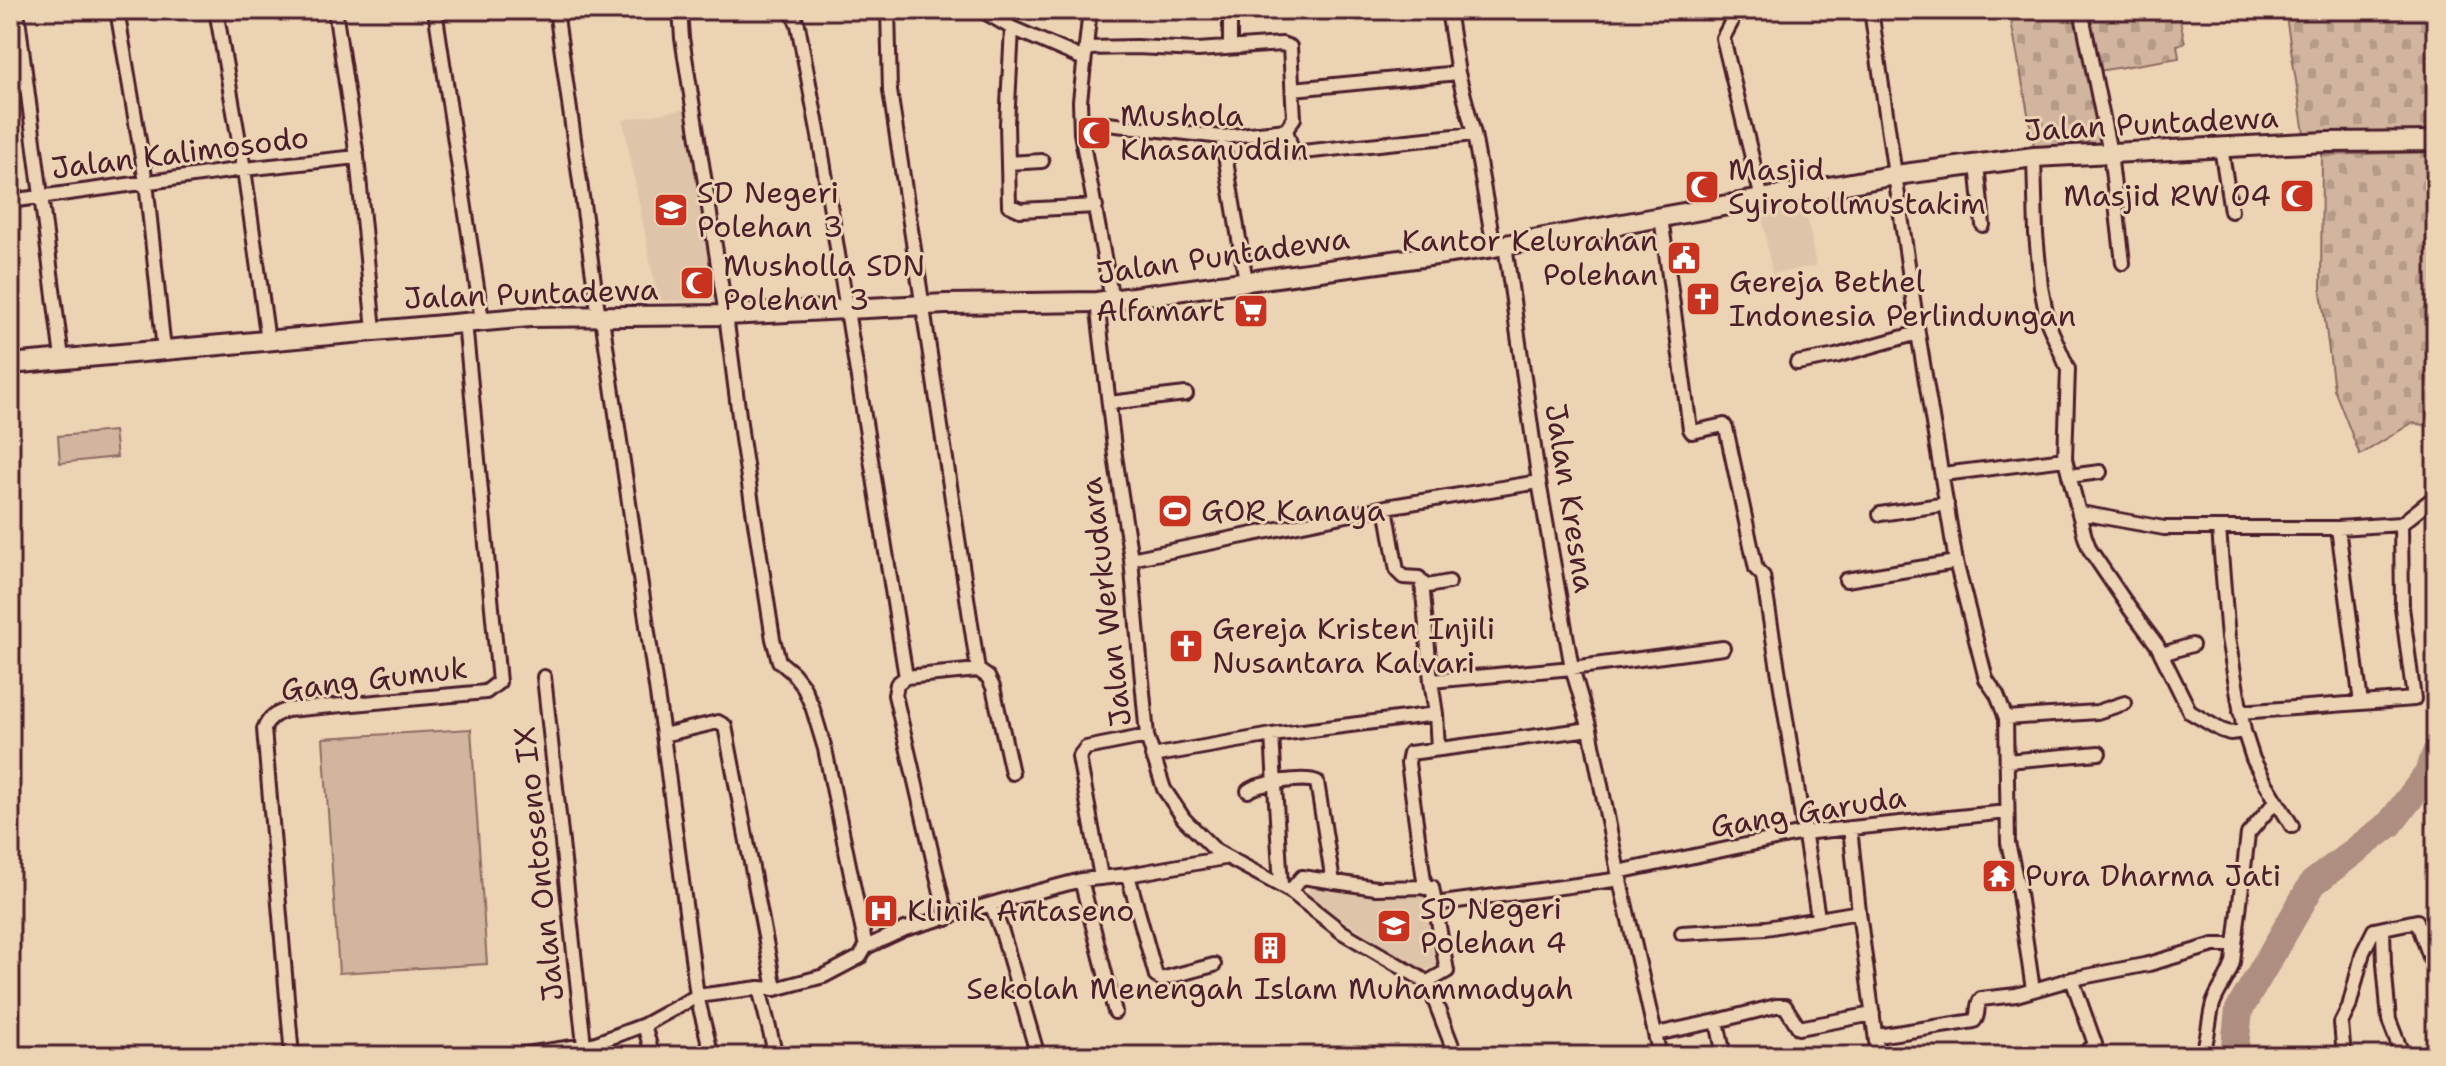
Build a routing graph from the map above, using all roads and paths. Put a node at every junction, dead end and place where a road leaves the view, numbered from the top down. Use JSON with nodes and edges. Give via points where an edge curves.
{"nodes":[{"id":1,"x":17,"y":10,"type":"edge"},
{"id":2,"x":117,"y":10,"type":"edge"},
{"id":3,"x":216,"y":10,"type":"edge"},
{"id":4,"x":335,"y":10,"type":"edge"},
{"id":5,"x":435,"y":10,"type":"edge"},
{"id":6,"x":556,"y":10,"type":"edge"},
{"id":7,"x":680,"y":10,"type":"edge"},
{"id":8,"x":791,"y":10,"type":"edge"},
{"id":9,"x":888,"y":10,"type":"edge"},
{"id":10,"x":981,"y":10,"type":"edge"},
{"id":11,"x":1090,"y":10,"type":"edge"},
{"id":12,"x":1230,"y":10,"type":"edge"},
{"id":13,"x":1448,"y":10,"type":"edge"},
{"id":14,"x":1732,"y":10,"type":"edge"},
{"id":15,"x":1871,"y":10,"type":"edge"},
{"id":16,"x":2081,"y":10,"type":"edge"},
{"id":17,"x":1012,"y":28,"type":"junction"},
{"id":18,"x":1230,"y":46,"type":"junction"},
{"id":19,"x":1085,"y":53,"type":"junction"},
{"id":20,"x":1458,"y":73,"type":"junction"},
{"id":21,"x":1293,"y":89,"type":"junction"},
{"id":22,"x":1081,"y":121,"type":"junction"},
{"id":23,"x":1286,"y":130,"type":"junction"},
{"id":24,"x":1474,"y":134,"type":"junction"},
{"id":25,"x":1222,"y":137,"type":"junction"},
{"id":26,"x":2436,"y":141,"type":"edge"},
{"id":27,"x":2221,"y":147,"type":"junction"},
{"id":28,"x":2110,"y":153,"type":"junction"},
{"id":29,"x":357,"y":157,"type":"junction"},
{"id":30,"x":2034,"y":157,"type":"junction"},
{"id":31,"x":1042,"y":161,"type":"dead end"},
{"id":32,"x":1008,"y":163,"type":"junction"},
{"id":33,"x":1977,"y":164,"type":"junction"},
{"id":34,"x":244,"y":169,"type":"junction"},
{"id":35,"x":1896,"y":175,"type":"junction"},
{"id":36,"x":146,"y":182,"type":"junction"},
{"id":37,"x":40,"y":196,"type":"junction"},
{"id":38,"x":1762,"y":199,"type":"junction"},
{"id":39,"x":10,"y":201,"type":"edge"},
{"id":40,"x":1096,"y":206,"type":"junction"},
{"id":41,"x":2231,"y":211,"type":"dead end"},
{"id":42,"x":1661,"y":217,"type":"junction"},
{"id":43,"x":1983,"y":225,"type":"dead end"},
{"id":44,"x":1500,"y":246,"type":"junction"},
{"id":45,"x":2123,"y":263,"type":"dead end"},
{"id":46,"x":1246,"y":281,"type":"junction"},
{"id":47,"x":1104,"y":301,"type":"junction"},
{"id":48,"x":922,"y":305,"type":"junction"},
{"id":49,"x":845,"y":308,"type":"junction"},
{"id":50,"x":726,"y":315,"type":"junction"},
{"id":51,"x":600,"y":318,"type":"junction"},
{"id":52,"x":474,"y":321,"type":"junction"},
{"id":53,"x":374,"y":330,"type":"junction"},
{"id":54,"x":1918,"y":333,"type":"junction"},
{"id":55,"x":268,"y":341,"type":"junction"},
{"id":56,"x":164,"y":350,"type":"junction"},
{"id":57,"x":62,"y":358,"type":"junction"},
{"id":58,"x":1797,"y":363,"type":"dead end"},
{"id":59,"x":10,"y":364,"type":"edge"},
{"id":60,"x":1186,"y":394,"type":"dead end"},
{"id":61,"x":1109,"y":403,"type":"junction"},
{"id":62,"x":2065,"y":459,"type":"junction"},
{"id":63,"x":2100,"y":472,"type":"dead end"},
{"id":64,"x":1943,"y":474,"type":"junction"},
{"id":65,"x":2069,"y":476,"type":"junction"},
{"id":66,"x":1539,"y":482,"type":"junction"},
{"id":67,"x":2436,"y":496,"type":"edge"},
{"id":68,"x":1947,"y":504,"type":"junction"},
{"id":69,"x":1386,"y":507,"type":"junction"},
{"id":70,"x":2081,"y":513,"type":"junction"},
{"id":71,"x":1880,"y":514,"type":"dead end"},
{"id":72,"x":2401,"y":524,"type":"junction"},
{"id":73,"x":2338,"y":528,"type":"junction"},
{"id":74,"x":2219,"y":529,"type":"junction"},
{"id":75,"x":1131,"y":559,"type":"junction"},
{"id":76,"x":1956,"y":562,"type":"junction"},
{"id":77,"x":1846,"y":580,"type":"dead end"},
{"id":78,"x":1449,"y":582,"type":"dead end"},
{"id":79,"x":1422,"y":587,"type":"junction"},
{"id":80,"x":2192,"y":645,"type":"dead end"},
{"id":81,"x":1723,"y":648,"type":"dead end"},
{"id":82,"x":2162,"y":654,"type":"junction"},
{"id":83,"x":1572,"y":668,"type":"junction"},
{"id":84,"x":978,"y":670,"type":"junction"},
{"id":85,"x":544,"y":677,"type":"dead end"},
{"id":86,"x":906,"y":677,"type":"junction"},
{"id":87,"x":1431,"y":681,"type":"junction"},
{"id":88,"x":2125,"y":703,"type":"dead end"},
{"id":89,"x":2361,"y":703,"type":"junction"},
{"id":90,"x":2240,"y":712,"type":"junction"},
{"id":91,"x":1436,"y":714,"type":"junction"},
{"id":92,"x":2006,"y":718,"type":"junction"},
{"id":93,"x":1590,"y":729,"type":"junction"},
{"id":94,"x":2244,"y":731,"type":"junction"},
{"id":95,"x":663,"y":735,"type":"junction"},
{"id":96,"x":1272,"y":735,"type":"junction"},
{"id":97,"x":1147,"y":736,"type":"junction"},
{"id":98,"x":1438,"y":748,"type":"junction"},
{"id":99,"x":2099,"y":753,"type":"dead end"},
{"id":100,"x":1152,"y":756,"type":"junction"},
{"id":101,"x":2007,"y":761,"type":"junction"},
{"id":102,"x":1012,"y":773,"type":"dead end"},
{"id":103,"x":1276,"y":783,"type":"junction"},
{"id":104,"x":1248,"y":791,"type":"dead end"},
{"id":105,"x":2275,"y":802,"type":"junction"},
{"id":106,"x":2007,"y":812,"type":"junction"},
{"id":107,"x":2292,"y":826,"type":"dead end"},
{"id":108,"x":1850,"y":828,"type":"junction"},
{"id":109,"x":1803,"y":833,"type":"junction"},
{"id":110,"x":1224,"y":858,"type":"junction"},
{"id":111,"x":1128,"y":875,"type":"junction"},
{"id":112,"x":1620,"y":875,"type":"junction"},
{"id":113,"x":1101,"y":877,"type":"junction"},
{"id":114,"x":1081,"y":880,"type":"junction"},
{"id":115,"x":1333,"y":882,"type":"junction"},
{"id":116,"x":1286,"y":888,"type":"junction"},
{"id":117,"x":1425,"y":888,"type":"junction"},
{"id":118,"x":991,"y":904,"type":"junction"},
{"id":119,"x":1435,"y":904,"type":"junction"},
{"id":120,"x":1859,"y":912,"type":"junction"},
{"id":121,"x":1818,"y":917,"type":"junction"},
{"id":122,"x":947,"y":919,"type":"junction"},
{"id":123,"x":2383,"y":929,"type":"junction"},
{"id":124,"x":1682,"y":933,"type":"dead end"},
{"id":125,"x":2234,"y":945,"type":"junction"},
{"id":126,"x":866,"y":947,"type":"junction"},
{"id":127,"x":1214,"y":965,"type":"dead end"},
{"id":128,"x":2436,"y":974,"type":"edge"},
{"id":129,"x":2072,"y":979,"type":"junction"},
{"id":130,"x":1426,"y":983,"type":"junction"},
{"id":131,"x":759,"y":988,"type":"junction"},
{"id":132,"x":775,"y":989,"type":"junction"},
{"id":133,"x":2033,"y":990,"type":"junction"},
{"id":134,"x":697,"y":996,"type":"junction"},
{"id":135,"x":1115,"y":1012,"type":"dead end"},
{"id":136,"x":1873,"y":1014,"type":"junction"},
{"id":137,"x":1717,"y":1021,"type":"junction"},
{"id":138,"x":644,"y":1025,"type":"junction"},
{"id":139,"x":1656,"y":1034,"type":"junction"},
{"id":140,"x":1877,"y":1036,"type":"junction"},
{"id":141,"x":591,"y":1048,"type":"edge"},
{"id":142,"x":292,"y":1056,"type":"edge"},
{"id":143,"x":512,"y":1056,"type":"edge"},
{"id":144,"x":653,"y":1056,"type":"edge"},
{"id":145,"x":712,"y":1056,"type":"edge"},
{"id":146,"x":776,"y":1056,"type":"edge"},
{"id":147,"x":1038,"y":1056,"type":"edge"},
{"id":148,"x":1456,"y":1056,"type":"edge"},
{"id":149,"x":1660,"y":1056,"type":"edge"},
{"id":150,"x":1724,"y":1056,"type":"edge"},
{"id":151,"x":1878,"y":1056,"type":"edge"},
{"id":152,"x":2081,"y":1056,"type":"edge"},
{"id":153,"x":2201,"y":1056,"type":"edge"},
{"id":154,"x":2344,"y":1056,"type":"edge"},
{"id":155,"x":2403,"y":1056,"type":"edge"}],
"edges":[{"from":1,"to":37,"type":"street"},
{"from":2,"to":36,"type":"street"},
{"from":3,"to":34,"type":"street"},
{"from":4,"to":29,"type":"street"},
{"from":5,"to":52,"type":"street"},
{"from":6,"to":51,"type":"street"},
{"from":7,"to":50,"type":"street"},
{"from":8,"to":49,"type":"street","via":[[810,84]]},
{"from":9,"to":48,"type":"street","via":[[890,91]]},
{"from":10,"to":17,"type":"street"},
{"from":11,"to":19,"type":"street","name":"Jalan Werkudara"},
{"from":12,"to":18,"type":"street"},
{"from":13,"to":20,"type":"street","name":"Jalan Kresna"},
{"from":14,"to":38,"type":"street","via":[[1723,38]]},
{"from":15,"to":35,"type":"street"},
{"from":16,"to":28,"type":"street"},
{"from":17,"to":19,"type":"street"},
{"from":17,"to":32,"type":"street"},
{"from":18,"to":19,"type":"street"},
{"from":18,"to":21,"type":"street","via":[[1290,47]]},
{"from":19,"to":22,"type":"street","name":"Jalan Werkudara"},
{"from":20,"to":21,"type":"street"},
{"from":20,"to":24,"type":"street","name":"Jalan Kresna"},
{"from":21,"to":23,"type":"street","via":[[1294,118]]},
{"from":22,"to":25,"type":"street"},
{"from":22,"to":40,"type":"street","name":"Jalan Werkudara"},
{"from":23,"to":24,"type":"street","via":[[1289,149],[1301,154]]},
{"from":23,"to":25,"type":"street"},
{"from":24,"to":44,"type":"street","name":"Jalan Kresna"},
{"from":25,"to":46,"type":"street"},
{"from":26,"to":27,"type":"street","name":"Jalan Puntadewa"},
{"from":27,"to":28,"type":"street","name":"Jalan Puntadewa"},
{"from":27,"to":41,"type":"street"},
{"from":28,"to":30,"type":"street","name":"Jalan Puntadewa"},
{"from":28,"to":45,"type":"street"},
{"from":29,"to":34,"type":"street","name":"Jalan Kalimosodo"},
{"from":29,"to":53,"type":"street"},
{"from":30,"to":33,"type":"street","name":"Jalan Puntadewa"},
{"from":30,"to":62,"type":"street","via":[[2041,287],[2048,323],[2068,369]]},
{"from":31,"to":32,"type":"street"},
{"from":32,"to":40,"type":"street","via":[[1008,201],[1014,209]]},
{"from":33,"to":35,"type":"street","name":"Jalan Puntadewa"},
{"from":33,"to":43,"type":"street"},
{"from":34,"to":36,"type":"street","name":"Jalan Kalimosodo"},
{"from":34,"to":55,"type":"street"},
{"from":35,"to":38,"type":"street","name":"Jalan Puntadewa"},
{"from":35,"to":54,"type":"street"},
{"from":36,"to":37,"type":"street","name":"Jalan Kalimosodo"},
{"from":36,"to":56,"type":"street"},
{"from":37,"to":39,"type":"street","name":"Jalan Kalimosodo"},
{"from":37,"to":57,"type":"street"},
{"from":38,"to":42,"type":"street","name":"Jalan Puntadewa"},
{"from":40,"to":47,"type":"street","name":"Jalan Werkudara"},
{"from":42,"to":44,"type":"street","name":"Jalan Puntadewa"},
{"from":42,"to":109,"type":"street","via":[[1690,429],[1726,428],[1756,569],[1764,580]]},
{"from":44,"to":46,"type":"street","name":"Jalan Puntadewa"},
{"from":44,"to":66,"type":"street","name":"Jalan Kresna"},
{"from":46,"to":47,"type":"street","name":"Jalan Puntadewa"},
{"from":47,"to":48,"type":"street","name":"Jalan Puntadewa"},
{"from":47,"to":61,"type":"street","name":"Jalan Werkudara"},
{"from":48,"to":49,"type":"street","name":"Jalan Puntadewa"},
{"from":48,"to":84,"type":"street"},
{"from":49,"to":50,"type":"street","name":"Jalan Puntadewa"},
{"from":49,"to":86,"type":"street"},
{"from":50,"to":51,"type":"street","name":"Jalan Puntadewa"},
{"from":50,"to":126,"type":"street","via":[[779,661],[803,686],[812,706]]},
{"from":51,"to":52,"type":"street","name":"Jalan Puntadewa"},
{"from":51,"to":95,"type":"street"},
{"from":52,"to":53,"type":"street","name":"Jalan Puntadewa"},
{"from":52,"to":142,"type":"street","name":"Gang Gumuk","via":[[499,682],[486,692],[287,710],[267,722]]},
{"from":53,"to":55,"type":"street","name":"Jalan Puntadewa"},
{"from":54,"to":58,"type":"street"},
{"from":54,"to":64,"type":"street"},
{"from":55,"to":56,"type":"street","name":"Jalan Puntadewa"},
{"from":56,"to":57,"type":"street","name":"Jalan Puntadewa"},
{"from":57,"to":59,"type":"street","name":"Jalan Puntadewa"},
{"from":60,"to":61,"type":"street"},
{"from":61,"to":75,"type":"street","name":"Jalan Werkudara"},
{"from":62,"to":64,"type":"street"},
{"from":62,"to":65,"type":"street"},
{"from":63,"to":65,"type":"street"},
{"from":64,"to":68,"type":"street"},
{"from":65,"to":70,"type":"street"},
{"from":66,"to":69,"type":"street"},
{"from":66,"to":83,"type":"street","name":"Jalan Kresna"},
{"from":67,"to":72,"type":"street"},
{"from":68,"to":71,"type":"street"},
{"from":68,"to":76,"type":"street"},
{"from":69,"to":75,"type":"street"},
{"from":69,"to":79,"type":"street","via":[[1397,571],[1419,578]]},
{"from":70,"to":74,"type":"street","via":[[2164,528]]},
{"from":70,"to":82,"type":"street","via":[[2090,550]]},
{"from":72,"to":73,"type":"street"},
{"from":72,"to":89,"type":"street","via":[[2402,607],[2414,699]]},
{"from":73,"to":74,"type":"street"},
{"from":73,"to":89,"type":"street"},
{"from":74,"to":90,"type":"street"},
{"from":75,"to":97,"type":"street","name":"Jalan Werkudara"},
{"from":76,"to":77,"type":"street"},
{"from":76,"to":92,"type":"street","via":[[1986,679]]},
{"from":78,"to":79,"type":"street"},
{"from":79,"to":87,"type":"street"},
{"from":80,"to":82,"type":"street"},
{"from":81,"to":83,"type":"street"},
{"from":82,"to":94,"type":"street","via":[[2190,712],[2230,733]]},
{"from":83,"to":87,"type":"street"},
{"from":83,"to":93,"type":"street","name":"Jalan Kresna"},
{"from":84,"to":86,"type":"street"},
{"from":84,"to":102,"type":"street","via":[[993,687]]},
{"from":85,"to":141,"type":"street","name":"Jalan Ontoseno IX"},
{"from":86,"to":122,"type":"street","via":[[897,684],[895,695]]},
{"from":87,"to":91,"type":"street"},
{"from":88,"to":92,"type":"street","via":[[2097,712]]},
{"from":89,"to":90,"type":"street"},
{"from":90,"to":94,"type":"street"},
{"from":91,"to":96,"type":"street"},
{"from":91,"to":98,"type":"street"},
{"from":92,"to":101,"type":"street"},
{"from":93,"to":98,"type":"street"},
{"from":93,"to":112,"type":"street","name":"Jalan Kresna"},
{"from":94,"to":105,"type":"street"},
{"from":95,"to":132,"type":"street","via":[[718,722],[725,726]]},
{"from":95,"to":134,"type":"street"},
{"from":96,"to":100,"type":"street"},
{"from":96,"to":103,"type":"street"},
{"from":97,"to":100,"type":"street","name":"Jalan Werkudara"},
{"from":97,"to":113,"type":"street","via":[[1086,748],[1079,757]]},
{"from":98,"to":117,"type":"street","via":[[1410,753],[1408,763]]},
{"from":99,"to":101,"type":"street"},
{"from":100,"to":110,"type":"street","name":"Jalan Werkudara","via":[[1170,801]]},
{"from":101,"to":106,"type":"street"},
{"from":103,"to":104,"type":"street"},
{"from":103,"to":115,"type":"street","via":[[1317,782]]},
{"from":103,"to":116,"type":"street"},
{"from":105,"to":107,"type":"street"},
{"from":105,"to":125,"type":"street","via":[[2248,834]]},
{"from":106,"to":108,"type":"street","name":"Gang Garuda"},
{"from":106,"to":133,"type":"street"},
{"from":108,"to":109,"type":"street","name":"Gang Garuda"},
{"from":108,"to":120,"type":"street"},
{"from":109,"to":112,"type":"street","name":"Gang Garuda"},
{"from":109,"to":121,"type":"street"},
{"from":110,"to":111,"type":"street"},
{"from":110,"to":116,"type":"street","name":"Jalan Werkudara"},
{"from":111,"to":113,"type":"street"},
{"from":111,"to":127,"type":"street","via":[[1156,976]]},
{"from":112,"to":119,"type":"street","name":"Gang Garuda"},
{"from":112,"to":139,"type":"street","name":"Jalan Kresna"},
{"from":113,"to":114,"type":"street"},
{"from":114,"to":118,"type":"street"},
{"from":114,"to":135,"type":"street"},
{"from":115,"to":116,"type":"street","via":[[1302,877]]},
{"from":115,"to":117,"type":"street"},
{"from":116,"to":130,"type":"street","name":"Jalan Werkudara","via":[[1342,932]]},
{"from":117,"to":119,"type":"street","via":[[1432,887]]},
{"from":118,"to":122,"type":"street"},
{"from":118,"to":147,"type":"street"},
{"from":119,"to":130,"type":"street","via":[[1447,971]]},
{"from":120,"to":121,"type":"street"},
{"from":120,"to":136,"type":"street"},
{"from":121,"to":124,"type":"street","via":[[1777,927]]},
{"from":122,"to":126,"type":"street","via":[[905,929]]},
{"from":123,"to":128,"type":"street","via":[[2417,921]]},
{"from":123,"to":154,"type":"street","via":[[2374,930],[2363,952],[2341,1023]]},
{"from":123,"to":155,"type":"street","via":[[2389,1020]]},
{"from":125,"to":129,"type":"street","via":[[2214,945]]},
{"from":125,"to":153,"type":"street"},
{"from":126,"to":132,"type":"street","via":[[857,959],[824,976]]},
{"from":129,"to":133,"type":"street"},
{"from":129,"to":152,"type":"street","via":[[2095,1044]]},
{"from":130,"to":148,"type":"street"},
{"from":131,"to":132,"type":"street"},
{"from":131,"to":134,"type":"street"},
{"from":131,"to":146,"type":"street"},
{"from":133,"to":140,"type":"street","via":[[1981,999],[1978,1016],[1969,1023]]},
{"from":134,"to":138,"type":"street"},
{"from":134,"to":145,"type":"street"},
{"from":136,"to":137,"type":"street","via":[[1799,1028],[1785,1006],[1776,1006]]},
{"from":136,"to":140,"type":"street"},
{"from":137,"to":139,"type":"street"},
{"from":137,"to":150,"type":"street"},
{"from":138,"to":141,"type":"street"},
{"from":138,"to":144,"type":"street"},
{"from":139,"to":149,"type":"street","name":"Jalan Kresna"},
{"from":140,"to":151,"type":"street"},
{"from":141,"to":143,"type":"street"}]}
